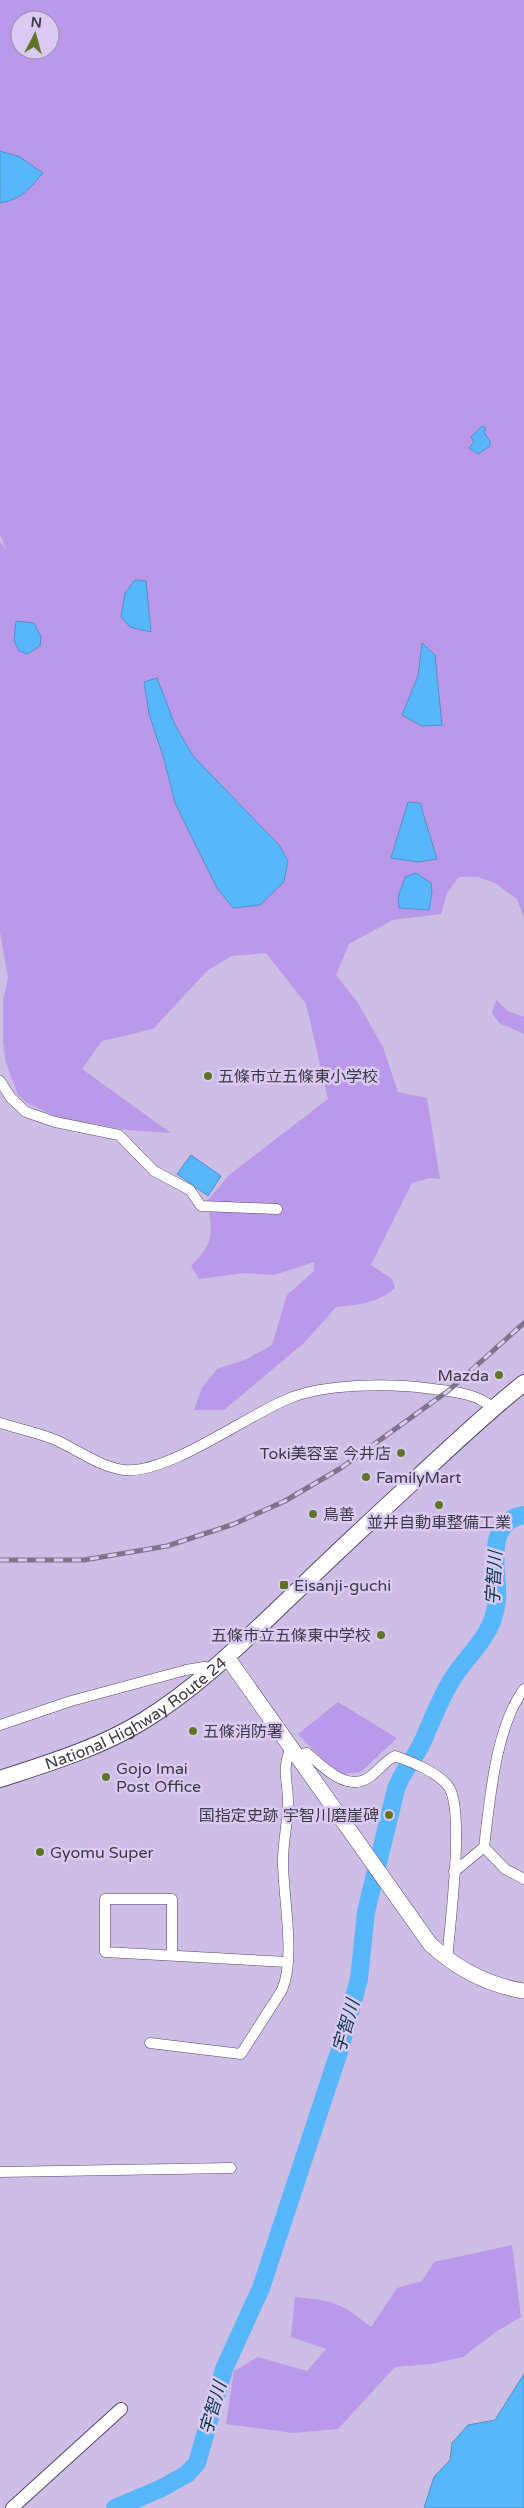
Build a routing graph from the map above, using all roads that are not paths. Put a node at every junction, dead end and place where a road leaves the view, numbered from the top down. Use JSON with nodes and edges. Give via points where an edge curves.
{"nodes":[{"id":1,"x":0,"y":1081,"type":"edge"},
{"id":2,"x":277,"y":1209,"type":"dead end"},
{"id":3,"x":524,"y":1383,"type":"edge"},
{"id":4,"x":493,"y":1408,"type":"junction"},
{"id":5,"x":0,"y":1423,"type":"edge"},
{"id":6,"x":227,"y":1657,"type":"junction"},
{"id":7,"x":213,"y":1668,"type":"junction"},
{"id":8,"x":524,"y":1689,"type":"edge"},
{"id":9,"x":0,"y":1726,"type":"edge"},
{"id":10,"x":294,"y":1751,"type":"junction"},
{"id":11,"x":0,"y":1779,"type":"edge"},
{"id":12,"x":484,"y":1847,"type":"junction"},
{"id":13,"x":454,"y":1872,"type":"junction"},
{"id":14,"x":524,"y":1878,"type":"edge"},
{"id":15,"x":172,"y":1955,"type":"junction"},
{"id":16,"x":447,"y":1960,"type":"junction"},
{"id":17,"x":288,"y":1962,"type":"junction"},
{"id":18,"x":524,"y":1991,"type":"edge"},
{"id":19,"x":150,"y":2043,"type":"dead end"},
{"id":20,"x":231,"y":2168,"type":"dead end"},
{"id":21,"x":0,"y":2172,"type":"edge"},
{"id":22,"x":121,"y":2409,"type":"dead end"},
{"id":23,"x":12,"y":2508,"type":"edge"}],
"edges":[{"from":1,"to":2,"type":"street","via":[[26,1112],[55,1122],[119,1135],[154,1171],[190,1190],[201,1206]]},
{"from":3,"to":4,"type":"highway","name":"National Highway Route 24"},
{"from":4,"to":5,"type":"street","via":[[484,1400],[398,1384],[309,1393],[271,1407],[150,1468],[124,1470],[56,1441]]},
{"from":4,"to":6,"type":"highway","name":"National Highway Route 24"},
{"from":6,"to":7,"type":"highway","name":"National Highway Route 24"},
{"from":6,"to":10,"type":"main road"},
{"from":7,"to":9,"type":"street","via":[[186,1670],[71,1702]]},
{"from":7,"to":11,"type":"highway","name":"National Highway Route 24","via":[[143,1721],[56,1761]]},
{"from":8,"to":12,"type":"street","via":[[513,1703],[500,1749]]},
{"from":10,"to":13,"type":"street","via":[[307,1753],[342,1781],[357,1782],[369,1778],[395,1756],[421,1765],[449,1788],[455,1811]]},
{"from":10,"to":16,"type":"main road","via":[[396,1899],[430,1944]]},
{"from":10,"to":17,"type":"street","via":[[284,1764],[288,1804],[283,1860]]},
{"from":12,"to":13,"type":"street"},
{"from":12,"to":14,"type":"street","via":[[505,1869]]},
{"from":13,"to":16,"type":"street"},
{"from":15,"to":15,"type":"street","via":[[105,1952],[105,1899],[172,1898]]},
{"from":15,"to":17,"type":"street"},
{"from":16,"to":18,"type":"main road","via":[[492,1984]]},
{"from":17,"to":19,"type":"street","via":[[282,1990],[241,2054]]},
{"from":20,"to":21,"type":"street"},
{"from":22,"to":23,"type":"street"}]}
